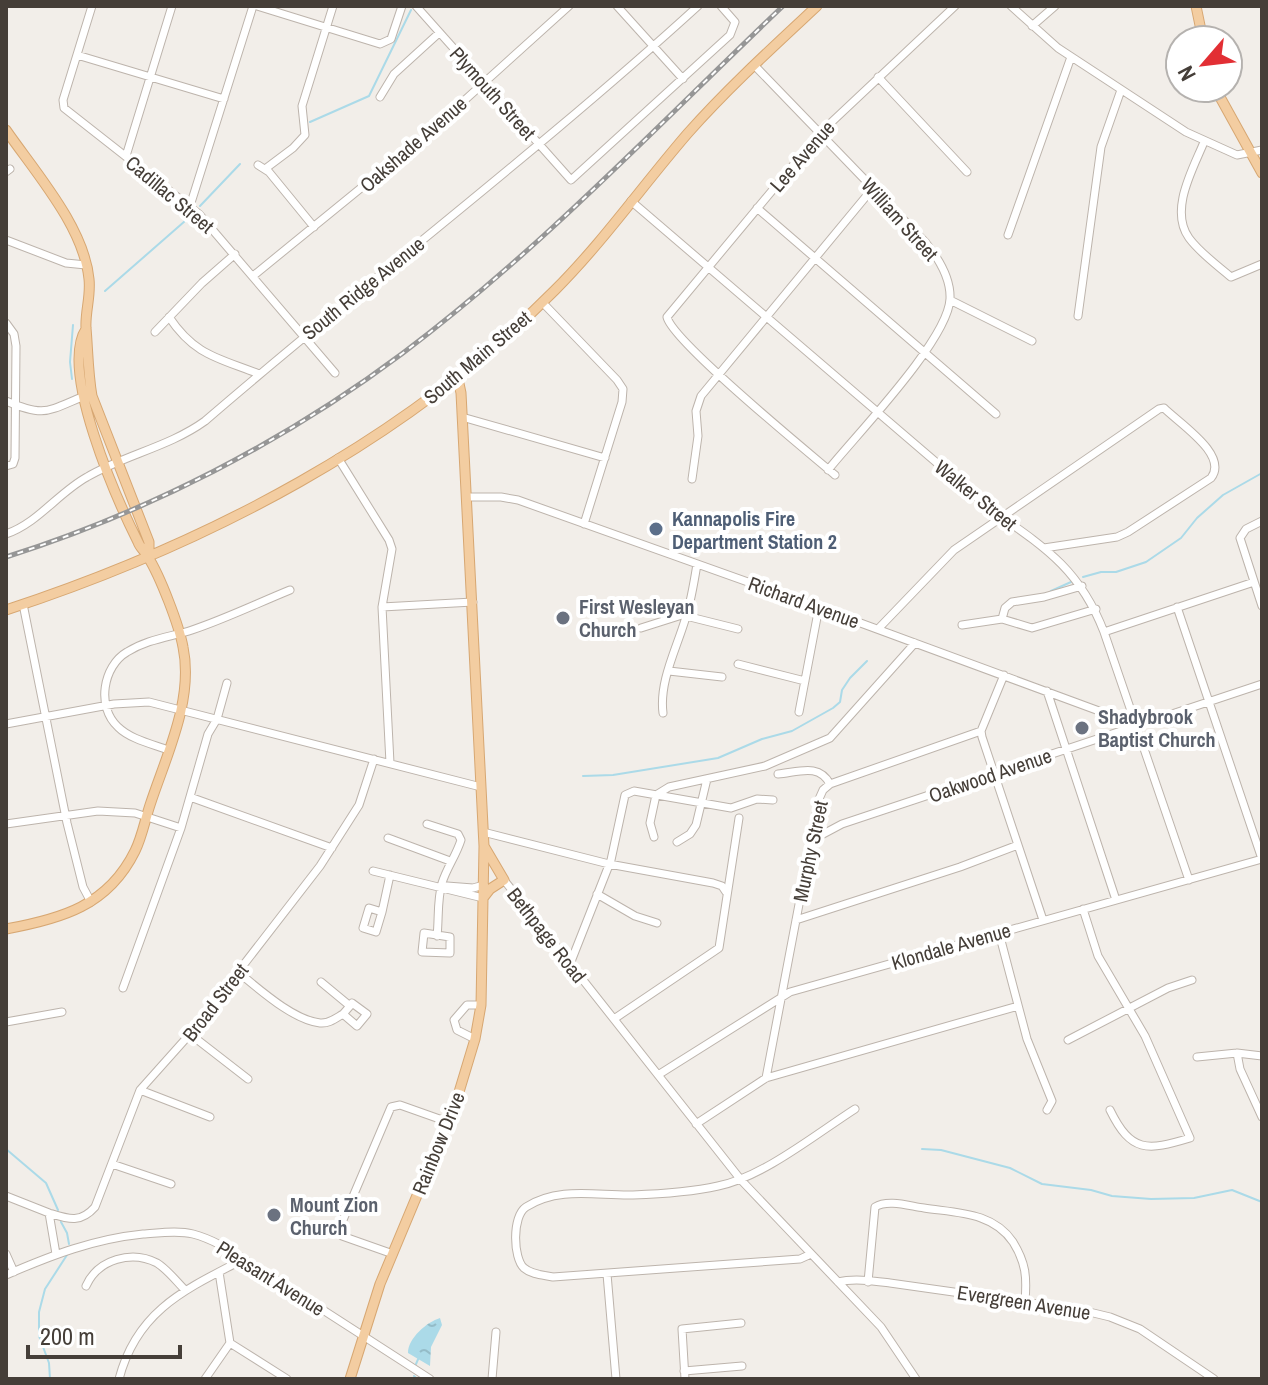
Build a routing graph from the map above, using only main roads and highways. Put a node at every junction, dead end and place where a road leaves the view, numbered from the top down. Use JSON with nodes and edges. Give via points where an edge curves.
{"nodes":[{"id":1,"x":817,"y":6,"type":"edge"},
{"id":2,"x":1224,"y":104,"type":"edge"},
{"id":3,"x":6,"y":130,"type":"edge"},
{"id":4,"x":1262,"y":173,"type":"edge"},
{"id":5,"x":86,"y":329,"type":"junction"},
{"id":6,"x":458,"y":379,"type":"junction"},
{"id":7,"x":82,"y":397,"type":"junction"},
{"id":8,"x":102,"y":425,"type":"junction"},
{"id":9,"x":112,"y":464,"type":"junction"},
{"id":10,"x":149,"y":557,"type":"junction"},
{"id":11,"x":6,"y":610,"type":"edge"},
{"id":12,"x":484,"y":846,"type":"junction"},
{"id":13,"x":502,"y":878,"type":"junction"},
{"id":14,"x":484,"y":885,"type":"junction"},
{"id":15,"x":483,"y":898,"type":"junction"},
{"id":16,"x":6,"y":929,"type":"edge"},
{"id":17,"x":350,"y":1379,"type":"edge"}],
"edges":[{"from":1,"to":6,"type":"main road","name":"South Main Street","via":[[712,106],[576,267]]},
{"from":2,"to":4,"type":"main road"},
{"from":3,"to":5,"type":"main road","via":[[75,233],[90,296]]},
{"from":5,"to":7,"type":"main road","via":[[80,361]]},
{"from":5,"to":8,"type":"main road","via":[[88,372]]},
{"from":6,"to":10,"type":"main road","name":"South Main Street","via":[[338,458]]},
{"from":6,"to":12,"type":"main road","name":"Bethpage Road"},
{"from":7,"to":8,"type":"main road"},
{"from":7,"to":9,"type":"main road"},
{"from":8,"to":9,"type":"main road"},
{"from":9,"to":10,"type":"main road","via":[[139,546]]},
{"from":10,"to":11,"type":"main road","name":"South Main Street"},
{"from":10,"to":16,"type":"main road","via":[[179,633],[186,681],[137,848],[112,884],[91,902],[54,919]]},
{"from":12,"to":13,"type":"main road","name":"Bethpage Road"},
{"from":12,"to":14,"type":"main road","name":"Rainbow Drive"},
{"from":13,"to":14,"type":"main road"},
{"from":13,"to":15,"type":"main road"},
{"from":14,"to":15,"type":"main road","name":"Rainbow Drive"},
{"from":15,"to":17,"type":"main road","name":"Rainbow Drive","via":[[481,1005],[475,1039]]}]}
